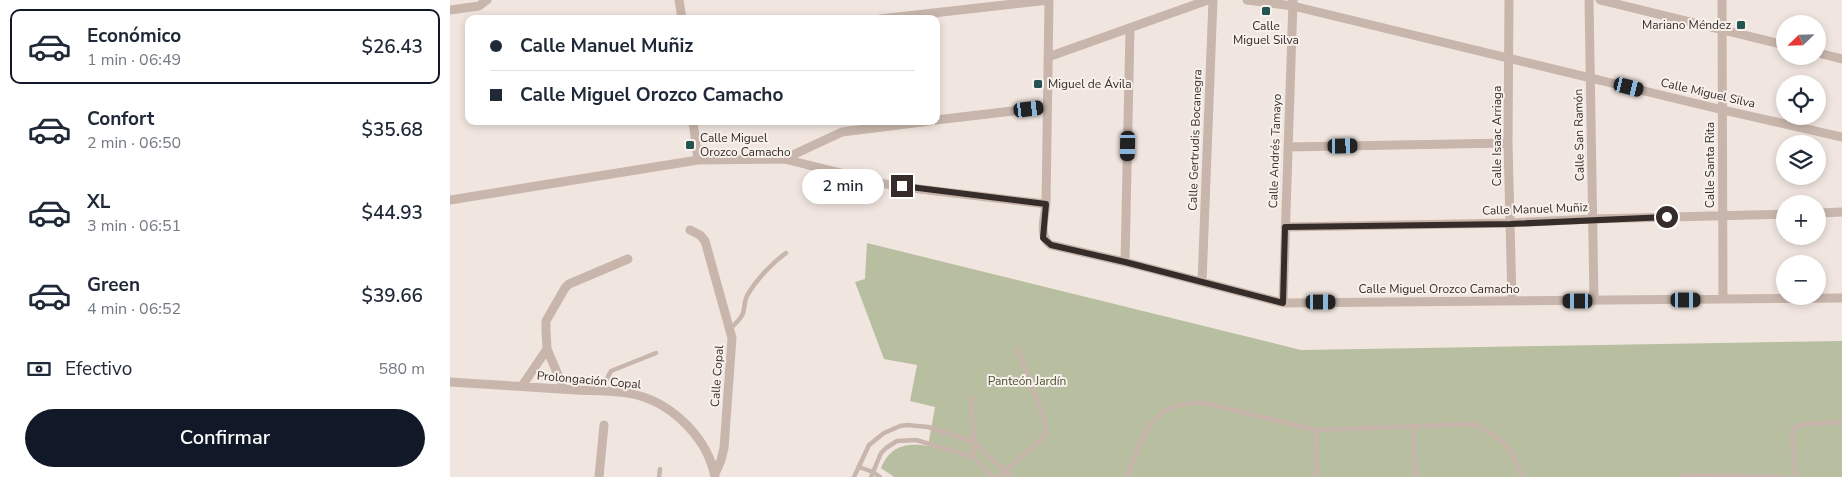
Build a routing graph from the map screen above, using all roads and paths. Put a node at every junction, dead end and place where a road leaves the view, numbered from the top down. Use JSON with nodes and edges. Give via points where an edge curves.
{"nodes":[{"id":1,"x":487,"y":0,"type":"edge"},
{"id":2,"x":679,"y":0,"type":"edge"},
{"id":3,"x":1049,"y":0,"type":"edge"},
{"id":4,"x":1208,"y":0,"type":"edge"},
{"id":5,"x":1214,"y":0,"type":"edge"},
{"id":6,"x":1247,"y":0,"type":"edge"},
{"id":7,"x":1509,"y":0,"type":"edge"},
{"id":8,"x":1589,"y":0,"type":"edge"},
{"id":9,"x":1600,"y":0,"type":"edge"},
{"id":10,"x":1722,"y":0,"type":"edge"},
{"id":11,"x":1293,"y":3,"type":"edge"},
{"id":12,"x":450,"y":10,"type":"edge"},
{"id":13,"x":681,"y":15,"type":"edge"},
{"id":14,"x":916,"y":15,"type":"edge"},
{"id":15,"x":1130,"y":29,"type":"junction"},
{"id":16,"x":1722,"y":30,"type":"junction"},
{"id":17,"x":1776,"y":43,"type":"edge"},
{"id":18,"x":1826,"y":55,"type":"edge"},
{"id":19,"x":1048,"y":57,"type":"junction"},
{"id":20,"x":1509,"y":57,"type":"junction"},
{"id":21,"x":1842,"y":59,"type":"edge"},
{"id":22,"x":1591,"y":78,"type":"junction"},
{"id":23,"x":1048,"y":107,"type":"junction"},
{"id":24,"x":1722,"y":110,"type":"junction"},
{"id":25,"x":940,"y":120,"type":"edge"},
{"id":26,"x":694,"y":125,"type":"edge"},
{"id":27,"x":898,"y":125,"type":"edge"},
{"id":28,"x":1842,"y":137,"type":"edge"},
{"id":29,"x":1508,"y":143,"type":"junction"},
{"id":30,"x":1288,"y":147,"type":"junction"},
{"id":31,"x":784,"y":159,"type":"junction"},
{"id":32,"x":698,"y":160,"type":"junction"},
{"id":33,"x":450,"y":200,"type":"edge"},
{"id":34,"x":1046,"y":204,"type":"junction"},
{"id":35,"x":1842,"y":212,"type":"edge"},
{"id":36,"x":1826,"y":213,"type":"edge"},
{"id":37,"x":1776,"y":214,"type":"edge"},
{"id":38,"x":1722,"y":215,"type":"junction"},
{"id":39,"x":1593,"y":219,"type":"junction"},
{"id":40,"x":1510,"y":224,"type":"junction"},
{"id":41,"x":1285,"y":227,"type":"junction"},
{"id":42,"x":690,"y":230,"type":"dead end"},
{"id":43,"x":786,"y":253,"type":"dead end"},
{"id":44,"x":628,"y":260,"type":"dead end"},
{"id":45,"x":1125,"y":262,"type":"junction"},
{"id":46,"x":1202,"y":282,"type":"junction"},
{"id":47,"x":1842,"y":298,"type":"edge"},
{"id":48,"x":1723,"y":299,"type":"junction"},
{"id":49,"x":1594,"y":300,"type":"junction"},
{"id":50,"x":1512,"y":301,"type":"junction"},
{"id":51,"x":1283,"y":303,"type":"junction"},
{"id":52,"x":730,"y":329,"type":"junction"},
{"id":53,"x":1018,"y":349,"type":"dead end"},
{"id":54,"x":547,"y":350,"type":"junction"},
{"id":55,"x":656,"y":353,"type":"dead end"},
{"id":56,"x":450,"y":382,"type":"edge"},
{"id":57,"x":522,"y":386,"type":"junction"},
{"id":58,"x":564,"y":389,"type":"junction"},
{"id":59,"x":601,"y":391,"type":"junction"},
{"id":60,"x":971,"y":397,"type":"dead end"},
{"id":61,"x":1842,"y":422,"type":"edge"},
{"id":62,"x":604,"y":425,"type":"dead end"},
{"id":63,"x":1414,"y":427,"type":"junction"},
{"id":64,"x":1316,"y":430,"type":"junction"},
{"id":65,"x":974,"y":442,"type":"junction"},
{"id":66,"x":973,"y":457,"type":"junction"},
{"id":67,"x":859,"y":467,"type":"junction"},
{"id":68,"x":660,"y":469,"type":"dead end"},
{"id":69,"x":1004,"y":472,"type":"junction"},
{"id":70,"x":872,"y":474,"type":"edge"},
{"id":71,"x":715,"y":475,"type":"edge"},
{"id":72,"x":857,"y":476,"type":"edge"},
{"id":73,"x":599,"y":477,"type":"edge"},
{"id":74,"x":659,"y":477,"type":"edge"},
{"id":75,"x":880,"y":477,"type":"edge"},
{"id":76,"x":993,"y":477,"type":"edge"},
{"id":77,"x":998,"y":477,"type":"edge"},
{"id":78,"x":1011,"y":477,"type":"edge"},
{"id":79,"x":1126,"y":477,"type":"edge"},
{"id":80,"x":1317,"y":477,"type":"edge"},
{"id":81,"x":1415,"y":477,"type":"edge"},
{"id":82,"x":1522,"y":477,"type":"edge"},
{"id":83,"x":1679,"y":477,"type":"edge"},
{"id":84,"x":1787,"y":477,"type":"edge"},
{"id":85,"x":1796,"y":477,"type":"edge"}],
"edges":[{"from":1,"to":12,"type":"street","via":[[479,6]]},
{"from":2,"to":13,"type":"street"},
{"from":3,"to":14,"type":"street"},
{"from":3,"to":19,"type":"street"},
{"from":4,"to":15,"type":"street"},
{"from":5,"to":46,"type":"street","name":"Calle Gertrudis Bocanegra"},
{"from":6,"to":11,"type":"street","name":"Calle Miguel Silva"},
{"from":7,"to":20,"type":"street","name":"Calle Isaac Arriaga"},
{"from":8,"to":22,"type":"street","name":"Calle San Ramón"},
{"from":9,"to":16,"type":"street"},
{"from":10,"to":16,"type":"street","name":"Calle Santa Rita"},
{"from":11,"to":20,"type":"street","name":"Calle Miguel Silva"},
{"from":11,"to":30,"type":"street","name":"Calle Andrés Tamayo"},
{"from":15,"to":19,"type":"street"},
{"from":15,"to":45,"type":"street"},
{"from":16,"to":17,"type":"street"},
{"from":16,"to":24,"type":"street","name":"Calle Santa Rita"},
{"from":18,"to":21,"type":"street"},
{"from":19,"to":23,"type":"street"},
{"from":20,"to":22,"type":"street","name":"Calle Miguel Silva"},
{"from":20,"to":29,"type":"street","name":"Calle Isaac Arriaga"},
{"from":22,"to":24,"type":"street","name":"Calle Miguel Silva"},
{"from":22,"to":39,"type":"street","name":"Calle San Ramón"},
{"from":23,"to":25,"type":"street"},
{"from":23,"to":34,"type":"street"},
{"from":24,"to":28,"type":"street","name":"Calle Miguel Silva"},
{"from":24,"to":38,"type":"street","name":"Calle Santa Rita"},
{"from":26,"to":32,"type":"street"},
{"from":27,"to":31,"type":"street","via":[[842,132]]},
{"from":29,"to":30,"type":"street"},
{"from":29,"to":40,"type":"street","name":"Calle Isaac Arriaga"},
{"from":30,"to":41,"type":"street","name":"Calle Andrés Tamayo"},
{"from":31,"to":32,"type":"street"},
{"from":31,"to":34,"type":"street","via":[[894,186]]},
{"from":32,"to":33,"type":"street"},
{"from":34,"to":45,"type":"street","name":"Calle Miguel Orozco Camacho","via":[[1045,241]]},
{"from":35,"to":36,"type":"street"},
{"from":37,"to":38,"type":"street","name":"Calle Manuel Muñiz"},
{"from":38,"to":39,"type":"street","name":"Calle Manuel Muñiz"},
{"from":38,"to":48,"type":"street","name":"Calle Santa Rita"},
{"from":39,"to":40,"type":"street","name":"Calle Manuel Muñiz"},
{"from":39,"to":49,"type":"street","name":"Calle San Ramón"},
{"from":40,"to":41,"type":"street","name":"Calle Manuel Muñiz"},
{"from":40,"to":50,"type":"street","name":"Calle Isaac Arriaga"},
{"from":41,"to":51,"type":"street","name":"Calle Andrés Tamayo"},
{"from":42,"to":52,"type":"street","name":"Calle Copal","via":[[705,241]]},
{"from":43,"to":52,"type":"lane","via":[[748,293],[741,318]]},
{"from":44,"to":54,"type":"street","via":[[574,281],[565,288],[546,321]]},
{"from":45,"to":46,"type":"street","name":"Calle Miguel Orozco Camacho"},
{"from":46,"to":51,"type":"street","name":"Calle Miguel Orozco Camacho"},
{"from":47,"to":48,"type":"street","name":"Calle Miguel Orozco Camacho"},
{"from":48,"to":49,"type":"street","name":"Calle Miguel Orozco Camacho"},
{"from":49,"to":50,"type":"street","name":"Calle Miguel Orozco Camacho"},
{"from":50,"to":51,"type":"street","name":"Calle Miguel Orozco Camacho"},
{"from":52,"to":71,"type":"street","name":"Calle Copal","via":[[732,345],[724,448]]},
{"from":53,"to":69,"type":"lane","via":[[1046,430],[1038,444]]},
{"from":54,"to":57,"type":"street"},
{"from":54,"to":58,"type":"street"},
{"from":55,"to":59,"type":"lane","via":[[611,371]]},
{"from":56,"to":57,"type":"street","name":"Prolongación Copal"},
{"from":57,"to":58,"type":"street","name":"Prolongación Copal"},
{"from":58,"to":59,"type":"street","name":"Prolongación Copal"},
{"from":59,"to":71,"type":"street","name":"Prolongación Copal","via":[[636,394],[671,411],[702,444]]},
{"from":60,"to":65,"type":"lane"},
{"from":61,"to":85,"type":"lane","via":[[1794,428]]},
{"from":62,"to":73,"type":"street"},
{"from":63,"to":64,"type":"lane"},
{"from":63,"to":81,"type":"lane"},
{"from":63,"to":82,"type":"lane","via":[[1474,424],[1495,434],[1504,443],[1513,454]]},
{"from":64,"to":79,"type":"lane","via":[[1204,403],[1178,405],[1166,409],[1148,426]]},
{"from":64,"to":80,"type":"lane"},
{"from":65,"to":66,"type":"lane"},
{"from":65,"to":67,"type":"lane","via":[[928,427],[900,426],[869,445]]},
{"from":65,"to":69,"type":"lane"},
{"from":66,"to":70,"type":"lane","via":[[926,442],[897,441],[881,453]]},
{"from":66,"to":76,"type":"lane"},
{"from":67,"to":70,"type":"lane"},
{"from":67,"to":72,"type":"lane"},
{"from":68,"to":74,"type":"lane"},
{"from":69,"to":77,"type":"lane"},
{"from":69,"to":78,"type":"lane"},
{"from":70,"to":75,"type":"lane"},
{"from":83,"to":84,"type":"lane"}]}
